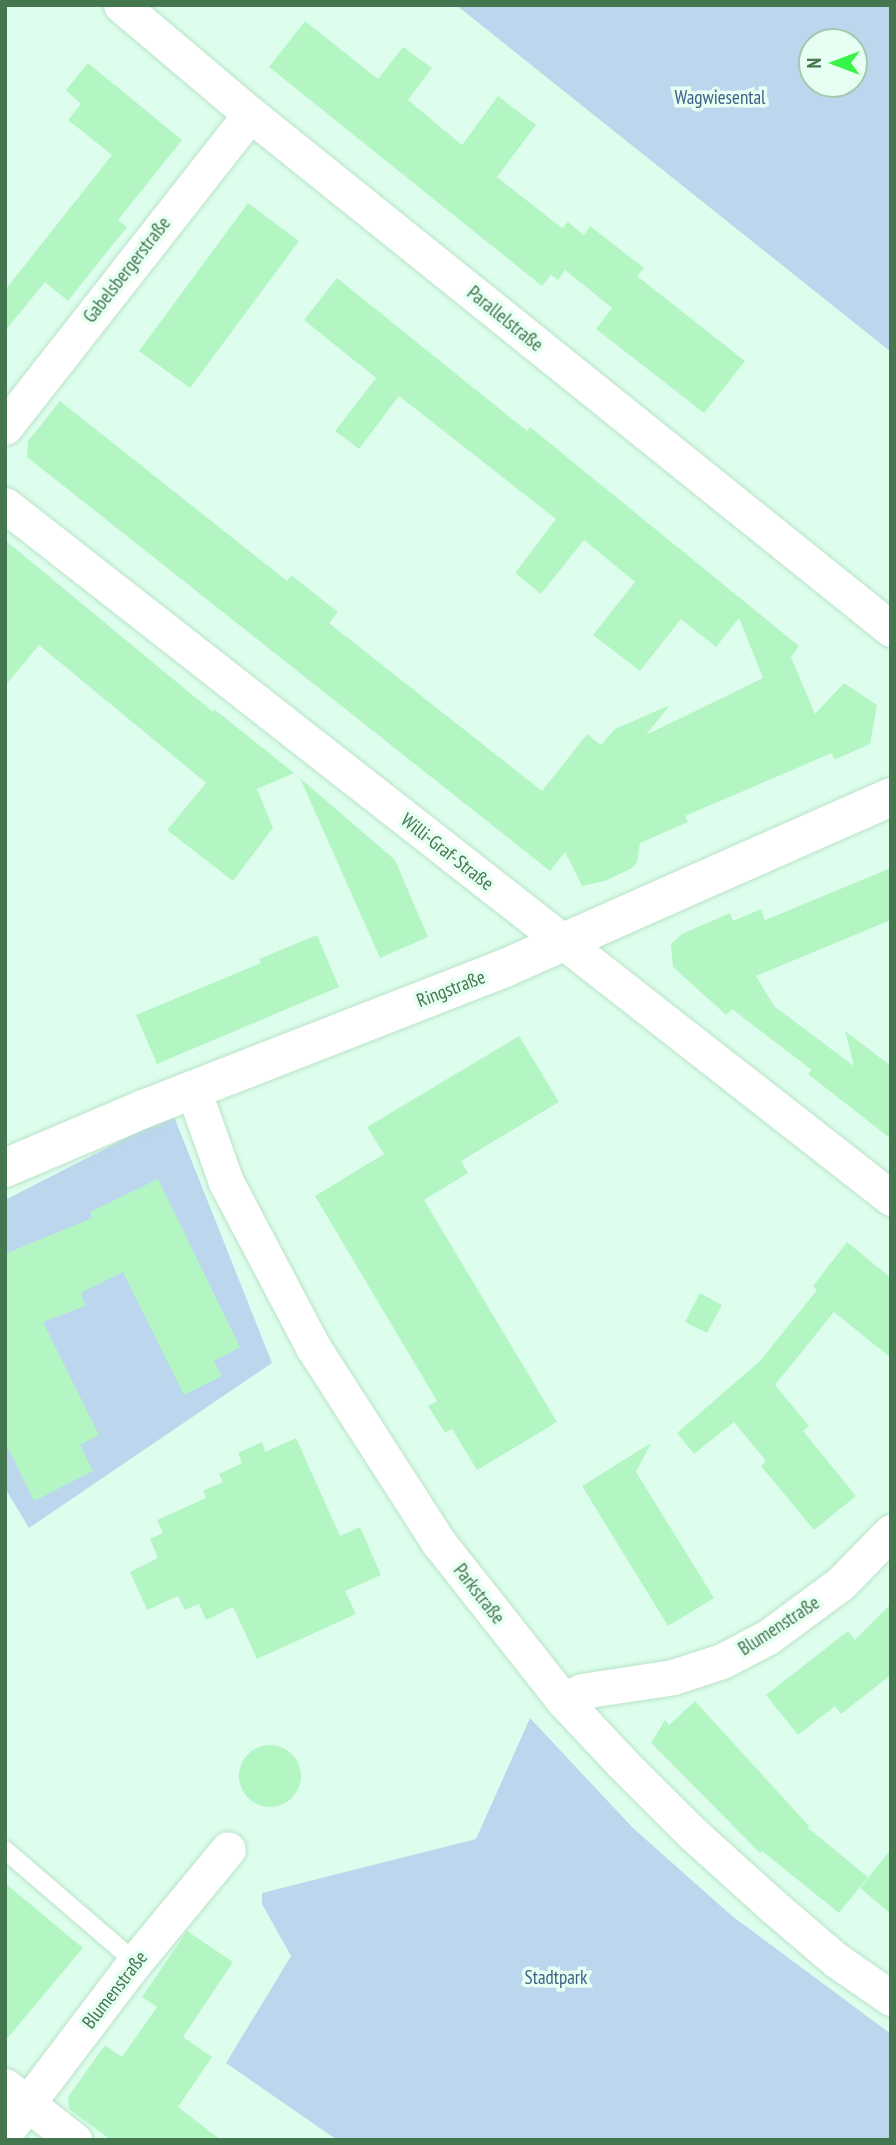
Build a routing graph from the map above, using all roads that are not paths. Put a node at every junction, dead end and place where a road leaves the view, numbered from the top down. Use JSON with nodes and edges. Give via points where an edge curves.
{"nodes":[{"id":1,"x":121,"y":5,"type":"edge"},
{"id":2,"x":250,"y":114,"type":"junction"},
{"id":3,"x":5,"y":427,"type":"edge"},
{"id":4,"x":5,"y":505,"type":"edge"},
{"id":5,"x":891,"y":629,"type":"edge"},
{"id":6,"x":891,"y":797,"type":"edge"},
{"id":7,"x":562,"y":942,"type":"junction"},
{"id":8,"x":194,"y":1092,"type":"junction"},
{"id":9,"x":5,"y":1168,"type":"edge"},
{"id":10,"x":891,"y":1198,"type":"edge"},
{"id":11,"x":891,"y":1532,"type":"edge"},
{"id":12,"x":564,"y":1700,"type":"junction"},
{"id":13,"x":228,"y":1849,"type":"dead end"},
{"id":14,"x":5,"y":1850,"type":"edge"},
{"id":15,"x":135,"y":1962,"type":"junction"},
{"id":16,"x":891,"y":1998,"type":"edge"},
{"id":17,"x":16,"y":2095,"type":"edge"},
{"id":18,"x":5,"y":2133,"type":"edge"},
{"id":19,"x":74,"y":2140,"type":"edge"}],
"edges":[{"from":1,"to":2,"type":"street","name":"Parallelstraße"},
{"from":2,"to":3,"type":"street","name":"Gabelsbergerstraße"},
{"from":2,"to":5,"type":"street","name":"Parallelstraße"},
{"from":4,"to":7,"type":"street","name":"Willi-Graf-Straße"},
{"from":6,"to":7,"type":"street","name":"Ringstraße"},
{"from":7,"to":8,"type":"street","name":"Ringstraße"},
{"from":7,"to":10,"type":"street","name":"Willi-Graf-Straße"},
{"from":8,"to":9,"type":"street","name":"Ringstraße"},
{"from":8,"to":12,"type":"street","name":"Parkstraße","via":[[226,1182],[313,1347],[439,1543]]},
{"from":11,"to":12,"type":"street","name":"Blumenstraße","via":[[840,1584],[768,1637],[722,1661],[673,1676],[582,1691]]},
{"from":12,"to":16,"type":"street","name":"Parkstraße","via":[[703,1843],[836,1960]]},
{"from":13,"to":15,"type":"street","name":"Blumenstraße"},
{"from":14,"to":15,"type":"lane"},
{"from":15,"to":17,"type":"street","name":"Blumenstraße"},
{"from":17,"to":18,"type":"street","name":"Blumenstraße"},
{"from":17,"to":19,"type":"street"}]}
